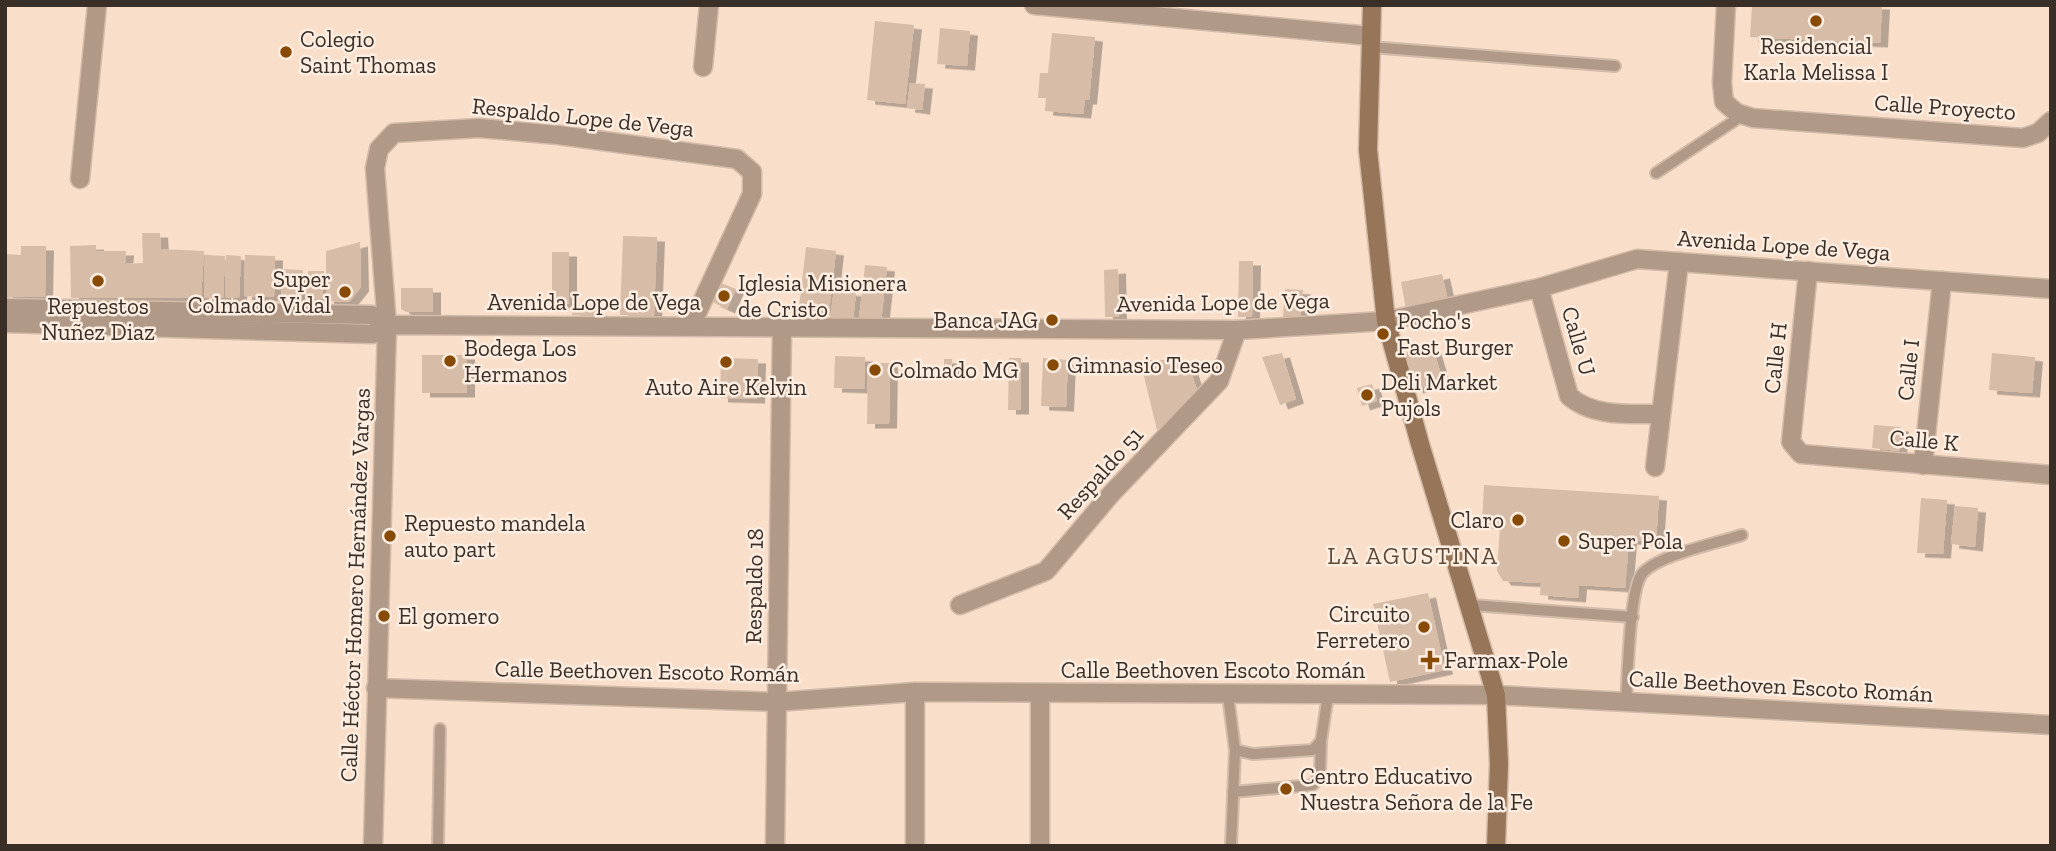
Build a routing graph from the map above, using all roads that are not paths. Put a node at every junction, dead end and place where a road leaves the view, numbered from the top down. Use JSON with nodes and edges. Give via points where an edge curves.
{"nodes":[{"id":1,"x":97,"y":5,"type":"edge"},
{"id":2,"x":709,"y":5,"type":"edge"},
{"id":3,"x":1034,"y":5,"type":"edge"},
{"id":4,"x":1372,"y":5,"type":"edge"},
{"id":5,"x":1726,"y":5,"type":"edge"},
{"id":6,"x":1096,"y":8,"type":"edge"},
{"id":7,"x":1370,"y":42,"type":"junction"},
{"id":8,"x":1615,"y":66,"type":"dead end"},
{"id":9,"x":704,"y":67,"type":"dead end"},
{"id":10,"x":1743,"y":115,"type":"junction"},
{"id":11,"x":2051,"y":121,"type":"edge"},
{"id":12,"x":1656,"y":173,"type":"dead end"},
{"id":13,"x":80,"y":179,"type":"dead end"},
{"id":14,"x":1679,"y":262,"type":"junction"},
{"id":15,"x":1808,"y":271,"type":"junction"},
{"id":16,"x":1942,"y":281,"type":"junction"},
{"id":17,"x":1539,"y":288,"type":"junction"},
{"id":18,"x":2051,"y":289,"type":"edge"},
{"id":19,"x":5,"y":308,"type":"edge"},
{"id":20,"x":1386,"y":321,"type":"junction"},
{"id":21,"x":5,"y":323,"type":"edge"},
{"id":22,"x":387,"y":326,"type":"junction"},
{"id":23,"x":691,"y":326,"type":"junction"},
{"id":24,"x":782,"y":327,"type":"junction"},
{"id":25,"x":1237,"y":330,"type":"junction"},
{"id":26,"x":1659,"y":414,"type":"junction"},
{"id":27,"x":1794,"y":449,"type":"joint"},
{"id":28,"x":1923,"y":465,"type":"junction"},
{"id":29,"x":1655,"y":467,"type":"dead end"},
{"id":30,"x":2051,"y":475,"type":"edge"},
{"id":31,"x":1742,"y":535,"type":"dead end"},
{"id":32,"x":960,"y":605,"type":"dead end"},
{"id":33,"x":1471,"y":605,"type":"junction"},
{"id":34,"x":1633,"y":617,"type":"junction"},
{"id":35,"x":376,"y":688,"type":"junction"},
{"id":36,"x":915,"y":692,"type":"junction"},
{"id":37,"x":1040,"y":695,"type":"junction"},
{"id":38,"x":1228,"y":695,"type":"junction"},
{"id":39,"x":1328,"y":695,"type":"junction"},
{"id":40,"x":1496,"y":695,"type":"junction"},
{"id":41,"x":776,"y":702,"type":"junction"},
{"id":42,"x":1626,"y":702,"type":"junction"},
{"id":43,"x":2051,"y":725,"type":"edge"},
{"id":44,"x":440,"y":729,"type":"dead end"},
{"id":45,"x":1321,"y":741,"type":"junction"},
{"id":46,"x":1235,"y":750,"type":"junction"},
{"id":47,"x":1233,"y":792,"type":"junction"},
{"id":48,"x":373,"y":846,"type":"edge"},
{"id":49,"x":438,"y":846,"type":"edge"},
{"id":50,"x":775,"y":846,"type":"edge"},
{"id":51,"x":915,"y":846,"type":"edge"},
{"id":52,"x":1040,"y":846,"type":"edge"},
{"id":53,"x":1231,"y":846,"type":"edge"},
{"id":54,"x":1496,"y":846,"type":"edge"}],
"edges":[{"from":1,"to":13,"type":"street"},
{"from":2,"to":9,"type":"street"},
{"from":3,"to":6,"type":"street"},
{"from":4,"to":7,"type":"main road"},
{"from":5,"to":10,"type":"street","via":[[1724,103]]},
{"from":6,"to":7,"type":"street"},
{"from":7,"to":8,"type":"lane"},
{"from":7,"to":20,"type":"main road","via":[[1368,150]]},
{"from":10,"to":11,"type":"street","name":"Calle Proyecto","via":[[2023,138],[2038,133]]},
{"from":10,"to":12,"type":"lane"},
{"from":14,"to":15,"type":"street","name":"Avenida Lope de Vega"},
{"from":14,"to":17,"type":"street","name":"Avenida Lope de Vega","via":[[1637,259]]},
{"from":14,"to":26,"type":"street"},
{"from":15,"to":16,"type":"street","name":"Avenida Lope de Vega"},
{"from":15,"to":27,"type":"street","name":"Calle H","via":[[1791,442]]},
{"from":16,"to":18,"type":"street","name":"Avenida Lope de Vega"},
{"from":16,"to":28,"type":"street","name":"Calle I"},
{"from":17,"to":20,"type":"street","name":"Avenida Lope de Vega"},
{"from":17,"to":26,"type":"street","name":"Calle U","via":[[1569,396],[1593,410]]},
{"from":19,"to":22,"type":"street","name":"Avenida Lope de Vega","via":[[372,315]]},
{"from":20,"to":25,"type":"street","name":"Avenida Lope de Vega"},
{"from":20,"to":33,"type":"main road"},
{"from":21,"to":22,"type":"street","name":"Avenida Lope de Vega","via":[[373,334]]},
{"from":22,"to":23,"type":"street","name":"Avenida Lope de Vega"},
{"from":22,"to":23,"type":"street","name":"Respaldo Lope de Vega","via":[[375,168],[379,149],[394,133],[479,128],[737,159],[751,172],[752,194]]},
{"from":22,"to":35,"type":"street","name":"Calle Héctor Homero Hernández Vargas"},
{"from":23,"to":24,"type":"street","name":"Avenida Lope de Vega"},
{"from":24,"to":25,"type":"street","name":"Avenida Lope de Vega"},
{"from":24,"to":41,"type":"street","name":"Respaldo 18"},
{"from":25,"to":32,"type":"street","name":"Respaldo 51","via":[[1219,381],[1111,494],[1046,571]]},
{"from":26,"to":29,"type":"street"},
{"from":27,"to":28,"type":"street","name":"Calle K","via":[[1801,454]]},
{"from":28,"to":30,"type":"street","name":"Calle K"},
{"from":31,"to":34,"type":"lane","via":[[1655,563],[1641,575]]},
{"from":33,"to":34,"type":"lane"},
{"from":33,"to":40,"type":"main road"},
{"from":34,"to":42,"type":"lane"},
{"from":35,"to":41,"type":"street","name":"Calle Beethoven Escoto Román"},
{"from":35,"to":48,"type":"street","name":"Calle Héctor Homero Hernández Vargas"},
{"from":36,"to":37,"type":"street","name":"Calle Beethoven Escoto Román"},
{"from":36,"to":41,"type":"street","name":"Calle Beethoven Escoto Román"},
{"from":36,"to":51,"type":"street"},
{"from":37,"to":38,"type":"street","name":"Calle Beethoven Escoto Román"},
{"from":37,"to":52,"type":"street"},
{"from":38,"to":39,"type":"street","name":"Calle Beethoven Escoto Román"},
{"from":38,"to":46,"type":"lane"},
{"from":39,"to":40,"type":"street","name":"Calle Beethoven Escoto Román"},
{"from":39,"to":45,"type":"lane"},
{"from":40,"to":42,"type":"street","name":"Calle Beethoven Escoto Román"},
{"from":40,"to":54,"type":"main road"},
{"from":41,"to":50,"type":"street","name":"Respaldo 18"},
{"from":42,"to":43,"type":"street","name":"Calle Beethoven Escoto Román"},
{"from":44,"to":49,"type":"lane"},
{"from":45,"to":46,"type":"lane","via":[[1313,750],[1253,754]]},
{"from":45,"to":47,"type":"lane","via":[[1320,775],[1313,785]]},
{"from":46,"to":47,"type":"lane"},
{"from":47,"to":53,"type":"lane"}]}
